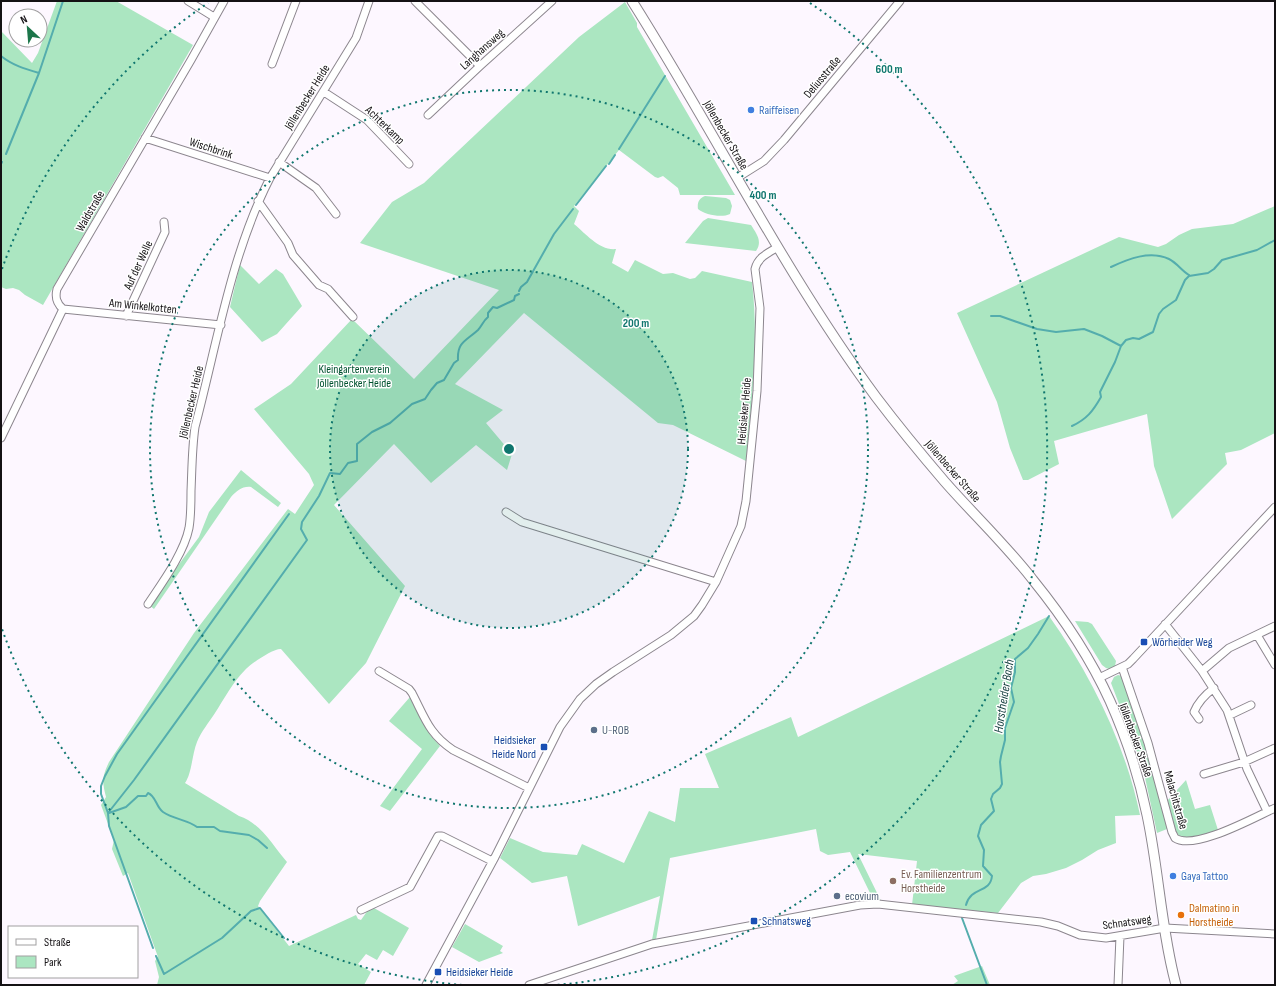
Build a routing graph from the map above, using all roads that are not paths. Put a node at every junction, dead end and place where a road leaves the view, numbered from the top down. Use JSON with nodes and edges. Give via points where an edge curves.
{"nodes":[{"id":1,"x":188,"y":1,"type":"edge"},
{"id":2,"x":224,"y":1,"type":"edge"},
{"id":3,"x":296,"y":1,"type":"edge"},
{"id":4,"x":369,"y":1,"type":"edge"},
{"id":5,"x":415,"y":1,"type":"edge"},
{"id":6,"x":552,"y":1,"type":"edge"},
{"id":7,"x":632,"y":1,"type":"edge"},
{"id":8,"x":900,"y":1,"type":"edge"},
{"id":9,"x":214,"y":17,"type":"junction"},
{"id":10,"x":272,"y":64,"type":"dead end"},
{"id":11,"x":480,"y":66,"type":"junction"},
{"id":12,"x":324,"y":92,"type":"junction"},
{"id":13,"x":428,"y":115,"type":"dead end"},
{"id":14,"x":145,"y":138,"type":"junction"},
{"id":15,"x":279,"y":162,"type":"junction"},
{"id":16,"x":409,"y":164,"type":"dead end"},
{"id":17,"x":270,"y":178,"type":"junction"},
{"id":18,"x":737,"y":178,"type":"junction"},
{"id":19,"x":258,"y":201,"type":"junction"},
{"id":20,"x":336,"y":214,"type":"dead end"},
{"id":21,"x":164,"y":222,"type":"dead end"},
{"id":22,"x":778,"y":247,"type":"junction"},
{"id":23,"x":63,"y":309,"type":"junction"},
{"id":24,"x":126,"y":316,"type":"junction"},
{"id":25,"x":352,"y":317,"type":"dead end"},
{"id":26,"x":221,"y":325,"type":"junction"},
{"id":27,"x":1,"y":438,"type":"edge"},
{"id":28,"x":1275,"y":507,"type":"edge"},
{"id":29,"x":506,"y":512,"type":"dead end"},
{"id":30,"x":716,"y":582,"type":"junction"},
{"id":31,"x":148,"y":604,"type":"dead end"},
{"id":32,"x":1165,"y":624,"type":"junction"},
{"id":33,"x":1275,"y":626,"type":"edge"},
{"id":34,"x":1257,"y":635,"type":"junction"},
{"id":35,"x":1275,"y":665,"type":"edge"},
{"id":36,"x":1122,"y":667,"type":"junction"},
{"id":37,"x":379,"y":671,"type":"dead end"},
{"id":38,"x":1202,"y":671,"type":"junction"},
{"id":39,"x":1099,"y":678,"type":"junction"},
{"id":40,"x":1214,"y":688,"type":"junction"},
{"id":41,"x":1251,"y":705,"type":"dead end"},
{"id":42,"x":1230,"y":715,"type":"junction"},
{"id":43,"x":1199,"y":719,"type":"dead end"},
{"id":44,"x":1275,"y":748,"type":"edge"},
{"id":45,"x":1244,"y":762,"type":"junction"},
{"id":46,"x":1204,"y":774,"type":"dead end"},
{"id":47,"x":529,"y":788,"type":"junction"},
{"id":48,"x":1275,"y":808,"type":"edge"},
{"id":49,"x":1267,"y":811,"type":"junction"},
{"id":50,"x":492,"y":861,"type":"junction"},
{"id":51,"x":361,"y":910,"type":"dead end"},
{"id":52,"x":1165,"y":928,"type":"junction"},
{"id":53,"x":1275,"y":934,"type":"edge"},
{"id":54,"x":1120,"y":936,"type":"junction"},
{"id":55,"x":426,"y":985,"type":"edge"},
{"id":56,"x":529,"y":985,"type":"edge"},
{"id":57,"x":1118,"y":985,"type":"edge"},
{"id":58,"x":1176,"y":985,"type":"edge"}],
"edges":[{"from":1,"to":9,"type":"street"},
{"from":2,"to":9,"type":"street","name":"Waldstraße"},
{"from":3,"to":10,"type":"street"},
{"from":4,"to":12,"type":"street","name":"Jöllenbecker Heide","via":[[356,38]]},
{"from":5,"to":11,"type":"street"},
{"from":6,"to":11,"type":"street","name":"Langhansweg"},
{"from":7,"to":18,"type":"main road","name":"Jöllenbecker Straße"},
{"from":8,"to":18,"type":"street","name":"Deliusstraße","via":[[784,140],[764,160]]},
{"from":9,"to":14,"type":"street","name":"Waldstraße"},
{"from":11,"to":13,"type":"street","name":"Langhansweg"},
{"from":12,"to":15,"type":"street","name":"Jöllenbecker Heide"},
{"from":12,"to":16,"type":"street","name":"Achterkamp","via":[[367,120]]},
{"from":14,"to":17,"type":"street","name":"Wischbrink"},
{"from":14,"to":23,"type":"street","name":"Waldstraße","via":[[57,289],[55,295]]},
{"from":15,"to":17,"type":"street","name":"Jöllenbecker Heide"},
{"from":15,"to":20,"type":"street","via":[[316,188]]},
{"from":17,"to":19,"type":"street","name":"Jöllenbecker Heide"},
{"from":18,"to":22,"type":"main road","name":"Jöllenbecker Straße"},
{"from":19,"to":25,"type":"street","via":[[288,243],[293,255]]},
{"from":19,"to":26,"type":"street","name":"Jöllenbecker Heide","via":[[237,262]]},
{"from":21,"to":24,"type":"street","name":"Auf der Welle","via":[[164,232]]},
{"from":22,"to":30,"type":"street","name":"Heidsieker Heide","via":[[756,263],[760,308],[759,353],[746,501],[741,526]]},
{"from":22,"to":39,"type":"main road","name":"Jöllenbecker Straße","via":[[823,320],[876,397],[945,481],[1033,579],[1082,647]]},
{"from":23,"to":24,"type":"street","name":"Am Winkelkotten"},
{"from":23,"to":27,"type":"street"},
{"from":24,"to":26,"type":"street","name":"Am Winkelkotten"},
{"from":26,"to":31,"type":"street","name":"Jöllenbecker Heide","via":[[195,427],[189,529],[172,568]]},
{"from":28,"to":32,"type":"street"},
{"from":29,"to":30,"type":"street","via":[[522,522]]},
{"from":30,"to":47,"type":"street","name":"Heidsieker Heide","via":[[702,606],[684,625],[596,684],[580,699],[562,723]]},
{"from":32,"to":36,"type":"street","via":[[1133,659]]},
{"from":32,"to":38,"type":"street"},
{"from":33,"to":34,"type":"street"},
{"from":34,"to":35,"type":"street"},
{"from":34,"to":38,"type":"street","via":[[1229,648]]},
{"from":36,"to":39,"type":"street"},
{"from":36,"to":49,"type":"street","name":"Malachitstraße","via":[[1148,743],[1175,838],[1185,842],[1209,837]]},
{"from":37,"to":47,"type":"street","via":[[412,693],[430,729],[442,743]]},
{"from":38,"to":40,"type":"street"},
{"from":39,"to":52,"type":"main road","name":"Jöllenbecker Straße","via":[[1127,743],[1142,792]]},
{"from":40,"to":42,"type":"street"},
{"from":40,"to":43,"type":"street","via":[[1204,696],[1195,709],[1194,712]]},
{"from":41,"to":42,"type":"street"},
{"from":42,"to":45,"type":"street"},
{"from":44,"to":45,"type":"street"},
{"from":45,"to":46,"type":"street"},
{"from":45,"to":49,"type":"street"},
{"from":47,"to":50,"type":"street","name":"Heidsieker Heide"},
{"from":48,"to":49,"type":"street","name":"Malachitstraße"},
{"from":50,"to":51,"type":"street","via":[[438,836],[410,887]]},
{"from":50,"to":55,"type":"street","name":"Heidsieker Heide"},
{"from":52,"to":53,"type":"street","name":"Schnatsweg"},
{"from":52,"to":54,"type":"street","name":"Schnatsweg"},
{"from":52,"to":58,"type":"main road","name":"Jöllenbecker Straße"},
{"from":54,"to":56,"type":"street","name":"Schnatsweg","via":[[1106,938],[1080,935],[1041,922],[860,904],[652,944]]},
{"from":54,"to":57,"type":"street"}]}
